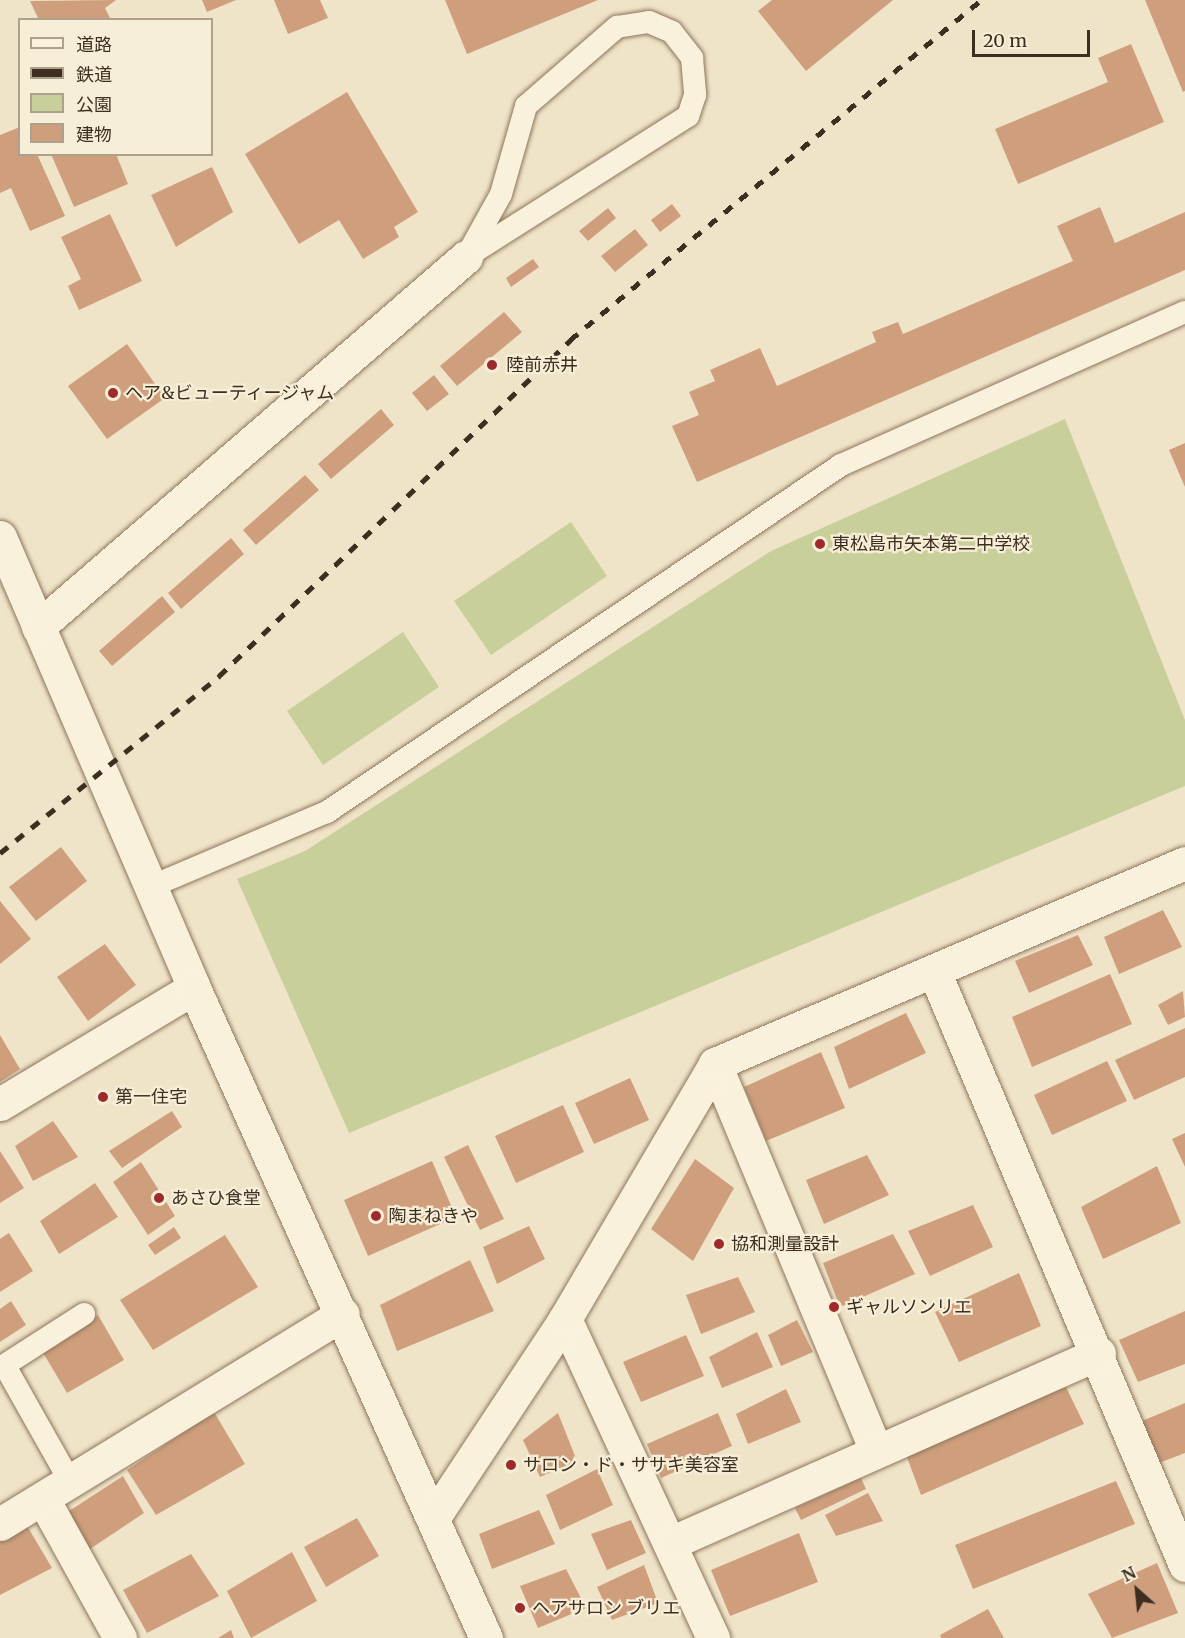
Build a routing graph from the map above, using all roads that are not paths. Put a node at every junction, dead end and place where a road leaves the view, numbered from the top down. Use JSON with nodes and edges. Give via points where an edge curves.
{"nodes":[{"id":1,"x":466,"y":257,"type":"junction"},
{"id":2,"x":1185,"y":312,"type":"edge"},
{"id":3,"x":0,"y":537,"type":"edge"},
{"id":4,"x":38,"y":627,"type":"junction"},
{"id":5,"x":1183,"y":870,"type":"edge"},
{"id":6,"x":150,"y":887,"type":"junction"},
{"id":7,"x":934,"y":971,"type":"junction"},
{"id":8,"x":194,"y":988,"type":"junction"},
{"id":9,"x":714,"y":1064,"type":"junction"},
{"id":10,"x":0,"y":1104,"type":"edge"},
{"id":11,"x":84,"y":1314,"type":"dead end"},
{"id":12,"x":343,"y":1314,"type":"junction"},
{"id":13,"x":565,"y":1319,"type":"junction"},
{"id":14,"x":1099,"y":1353,"type":"junction"},
{"id":15,"x":2,"y":1367,"type":"edge"},
{"id":16,"x":875,"y":1449,"type":"junction"},
{"id":17,"x":57,"y":1491,"type":"junction"},
{"id":18,"x":434,"y":1516,"type":"junction"},
{"id":19,"x":0,"y":1524,"type":"edge"},
{"id":20,"x":672,"y":1542,"type":"junction"},
{"id":21,"x":1185,"y":1565,"type":"edge"},
{"id":22,"x":120,"y":1638,"type":"edge"},
{"id":23,"x":486,"y":1638,"type":"edge"},
{"id":24,"x":713,"y":1638,"type":"edge"}],
"edges":[{"from":1,"to":1,"type":"lane","via":[[501,194],[526,106],[617,27],[649,22],[672,32],[692,58],[695,94],[688,116]]},
{"from":1,"to":4,"type":"street"},
{"from":2,"to":6,"type":"lane","via":[[841,465],[327,812]]},
{"from":3,"to":4,"type":"street"},
{"from":4,"to":6,"type":"street"},
{"from":5,"to":7,"type":"street"},
{"from":6,"to":8,"type":"street"},
{"from":7,"to":9,"type":"street"},
{"from":7,"to":14,"type":"street"},
{"from":8,"to":10,"type":"street"},
{"from":8,"to":12,"type":"street"},
{"from":9,"to":13,"type":"street"},
{"from":9,"to":16,"type":"street"},
{"from":11,"to":15,"type":"lane"},
{"from":12,"to":17,"type":"street"},
{"from":12,"to":18,"type":"street"},
{"from":13,"to":18,"type":"street"},
{"from":13,"to":20,"type":"street"},
{"from":14,"to":16,"type":"street"},
{"from":14,"to":21,"type":"street"},
{"from":15,"to":17,"type":"lane"},
{"from":16,"to":20,"type":"street"},
{"from":17,"to":19,"type":"street"},
{"from":17,"to":22,"type":"street"},
{"from":18,"to":23,"type":"street"},
{"from":20,"to":24,"type":"street"}]}
